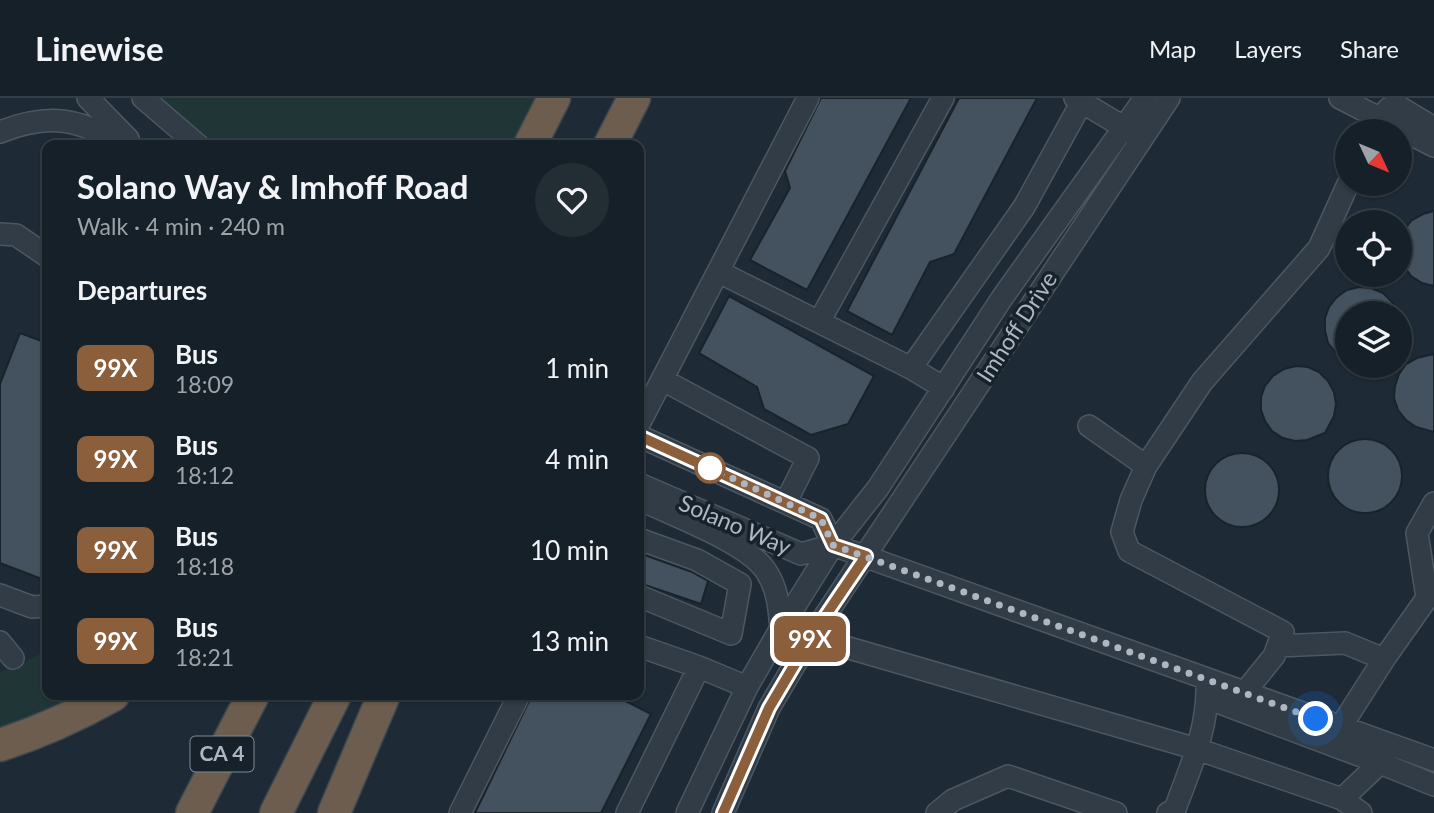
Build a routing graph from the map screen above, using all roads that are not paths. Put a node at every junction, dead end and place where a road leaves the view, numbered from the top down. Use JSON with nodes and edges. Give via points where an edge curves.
{"nodes":[{"id":1,"x":88,"y":98,"type":"edge"},
{"id":2,"x":143,"y":98,"type":"edge"},
{"id":3,"x":634,"y":98,"type":"edge"},
{"id":4,"x":808,"y":98,"type":"edge"},
{"id":5,"x":943,"y":98,"type":"edge"},
{"id":6,"x":1145,"y":98,"type":"edge"},
{"id":7,"x":1169,"y":98,"type":"edge"},
{"id":8,"x":1340,"y":98,"type":"edge"},
{"id":9,"x":1080,"y":99,"type":"edge"},
{"id":10,"x":1388,"y":113,"type":"edge"},
{"id":11,"x":542,"y":121,"type":"edge"},
{"id":12,"x":1125,"y":127,"type":"junction"},
{"id":13,"x":1434,"y":128,"type":"edge"},
{"id":14,"x":0,"y":132,"type":"edge"},
{"id":15,"x":1143,"y":138,"type":"junction"},
{"id":16,"x":116,"y":140,"type":"edge"},
{"id":17,"x":129,"y":140,"type":"edge"},
{"id":18,"x":192,"y":140,"type":"edge"},
{"id":19,"x":527,"y":140,"type":"edge"},
{"id":20,"x":613,"y":140,"type":"edge"},
{"id":21,"x":1434,"y":146,"type":"edge"},
{"id":22,"x":1343,"y":196,"type":"edge"},
{"id":23,"x":2,"y":239,"type":"edge"},
{"id":24,"x":42,"y":253,"type":"edge"},
{"id":25,"x":719,"y":272,"type":"junction"},
{"id":26,"x":819,"y":322,"type":"junction"},
{"id":27,"x":911,"y":368,"type":"junction"},
{"id":28,"x":663,"y":380,"type":"junction"},
{"id":29,"x":944,"y":388,"type":"junction"},
{"id":30,"x":644,"y":415,"type":"edge"},
{"id":31,"x":1089,"y":426,"type":"dead end"},
{"id":32,"x":644,"y":438,"type":"edge"},
{"id":33,"x":1146,"y":466,"type":"junction"},
{"id":34,"x":644,"y":486,"type":"edge"},
{"id":35,"x":644,"y":501,"type":"edge"},
{"id":36,"x":786,"y":502,"type":"junction"},
{"id":37,"x":1434,"y":503,"type":"edge"},
{"id":38,"x":644,"y":541,"type":"edge"},
{"id":39,"x":833,"y":545,"type":"junction"},
{"id":40,"x":866,"y":556,"type":"junction"},
{"id":41,"x":0,"y":595,"type":"edge"},
{"id":42,"x":644,"y":598,"type":"edge"},
{"id":43,"x":42,"y":606,"type":"edge"},
{"id":44,"x":780,"y":628,"type":"junction"},
{"id":45,"x":811,"y":637,"type":"junction"},
{"id":46,"x":1278,"y":646,"type":"junction"},
{"id":47,"x":644,"y":648,"type":"edge"},
{"id":48,"x":1384,"y":659,"type":"junction"},
{"id":49,"x":699,"y":667,"type":"junction"},
{"id":50,"x":747,"y":687,"type":"junction"},
{"id":51,"x":1207,"y":689,"type":"junction"},
{"id":52,"x":1244,"y":693,"type":"junction"},
{"id":53,"x":104,"y":700,"type":"edge"},
{"id":54,"x":250,"y":700,"type":"edge"},
{"id":55,"x":332,"y":700,"type":"edge"},
{"id":56,"x":382,"y":700,"type":"edge"},
{"id":57,"x":516,"y":700,"type":"edge"},
{"id":58,"x":1340,"y":727,"type":"junction"},
{"id":59,"x":0,"y":745,"type":"edge"},
{"id":60,"x":1197,"y":749,"type":"junction"},
{"id":61,"x":1384,"y":754,"type":"junction"},
{"id":62,"x":1434,"y":760,"type":"edge"},
{"id":63,"x":1434,"y":785,"type":"edge"},
{"id":64,"x":1342,"y":799,"type":"junction"},
{"id":65,"x":1173,"y":812,"type":"edge"},
{"id":66,"x":191,"y":813,"type":"edge"},
{"id":67,"x":276,"y":813,"type":"edge"},
{"id":68,"x":334,"y":813,"type":"edge"},
{"id":69,"x":460,"y":813,"type":"edge"},
{"id":70,"x":627,"y":813,"type":"edge"},
{"id":71,"x":687,"y":813,"type":"edge"},
{"id":72,"x":723,"y":813,"type":"edge"},
{"id":73,"x":937,"y":813,"type":"edge"},
{"id":74,"x":1116,"y":813,"type":"edge"},
{"id":75,"x":1361,"y":813,"type":"edge"}],
"edges":[{"from":1,"to":17,"type":"street"},
{"from":2,"to":18,"type":"street"},
{"from":3,"to":20,"type":"highway"},
{"from":4,"to":25,"type":"street"},
{"from":5,"to":26,"type":"street"},
{"from":6,"to":12,"type":"street","name":"Imhoff Drive"},
{"from":7,"to":15,"type":"street","name":"Imhoff Drive"},
{"from":8,"to":10,"type":"street"},
{"from":9,"to":12,"type":"street"},
{"from":9,"to":27,"type":"street","via":[[1024,207]]},
{"from":10,"to":13,"type":"street"},
{"from":10,"to":21,"type":"street"},
{"from":11,"to":19,"type":"highway"},
{"from":12,"to":15,"type":"street"},
{"from":12,"to":29,"type":"street","name":"Imhoff Drive","via":[[1002,298]]},
{"from":14,"to":16,"type":"street","via":[[45,119],[102,132]]},
{"from":15,"to":40,"type":"street","name":"Imhoff Drive"},
{"from":22,"to":33,"type":"street","via":[[1319,248],[1202,382]]},
{"from":23,"to":24,"type":"street","via":[[16,235]]},
{"from":25,"to":26,"type":"street"},
{"from":25,"to":28,"type":"street"},
{"from":26,"to":27,"type":"street"},
{"from":27,"to":29,"type":"street"},
{"from":28,"to":30,"type":"street"},
{"from":28,"to":36,"type":"street","via":[[808,458]]},
{"from":29,"to":39,"type":"street","name":"Imhoff Drive","via":[[878,488]]},
{"from":31,"to":33,"type":"street"},
{"from":32,"to":36,"type":"street","name":"Solano Way"},
{"from":33,"to":46,"type":"street","via":[[1122,532],[1129,551],[1283,632]]},
{"from":34,"to":39,"type":"street","name":"Solano Way","via":[[801,554]]},
{"from":35,"to":44,"type":"street","via":[[746,550],[766,571],[779,599]]},
{"from":36,"to":39,"type":"street","name":"Solano Way","via":[[821,519]]},
{"from":37,"to":48,"type":"street","via":[[1417,533],[1427,598]]},
{"from":38,"to":42,"type":"street","via":[[697,559],[740,584],[731,634]]},
{"from":39,"to":40,"type":"street"},
{"from":39,"to":44,"type":"street","name":"Imhoff Drive"},
{"from":40,"to":45,"type":"street","name":"Imhoff Drive"},
{"from":40,"to":51,"type":"street"},
{"from":41,"to":43,"type":"street"},
{"from":44,"to":50,"type":"street","name":"Imhoff Drive"},
{"from":45,"to":60,"type":"street"},
{"from":45,"to":72,"type":"street","name":"Imhoff Drive","via":[[769,708]]},
{"from":46,"to":48,"type":"street","via":[[1345,643]]},
{"from":46,"to":52,"type":"street"},
{"from":47,"to":49,"type":"street"},
{"from":48,"to":58,"type":"street"},
{"from":49,"to":50,"type":"street"},
{"from":49,"to":70,"type":"street"},
{"from":50,"to":71,"type":"street","name":"Imhoff Drive"},
{"from":51,"to":52,"type":"street"},
{"from":51,"to":60,"type":"street","via":[[1208,710]]},
{"from":51,"to":61,"type":"street"},
{"from":52,"to":58,"type":"street"},
{"from":53,"to":59,"type":"highway","via":[[40,732]]},
{"from":54,"to":66,"type":"highway","number":"CA 4"},
{"from":55,"to":67,"type":"highway"},
{"from":56,"to":68,"type":"highway"},
{"from":57,"to":69,"type":"street"},
{"from":58,"to":61,"type":"street"},
{"from":60,"to":64,"type":"street"},
{"from":60,"to":65,"type":"street"},
{"from":61,"to":62,"type":"street"},
{"from":61,"to":63,"type":"street"},
{"from":61,"to":64,"type":"street"},
{"from":64,"to":75,"type":"street"},
{"from":73,"to":74,"type":"street","via":[[953,800],[1007,776]]}]}
